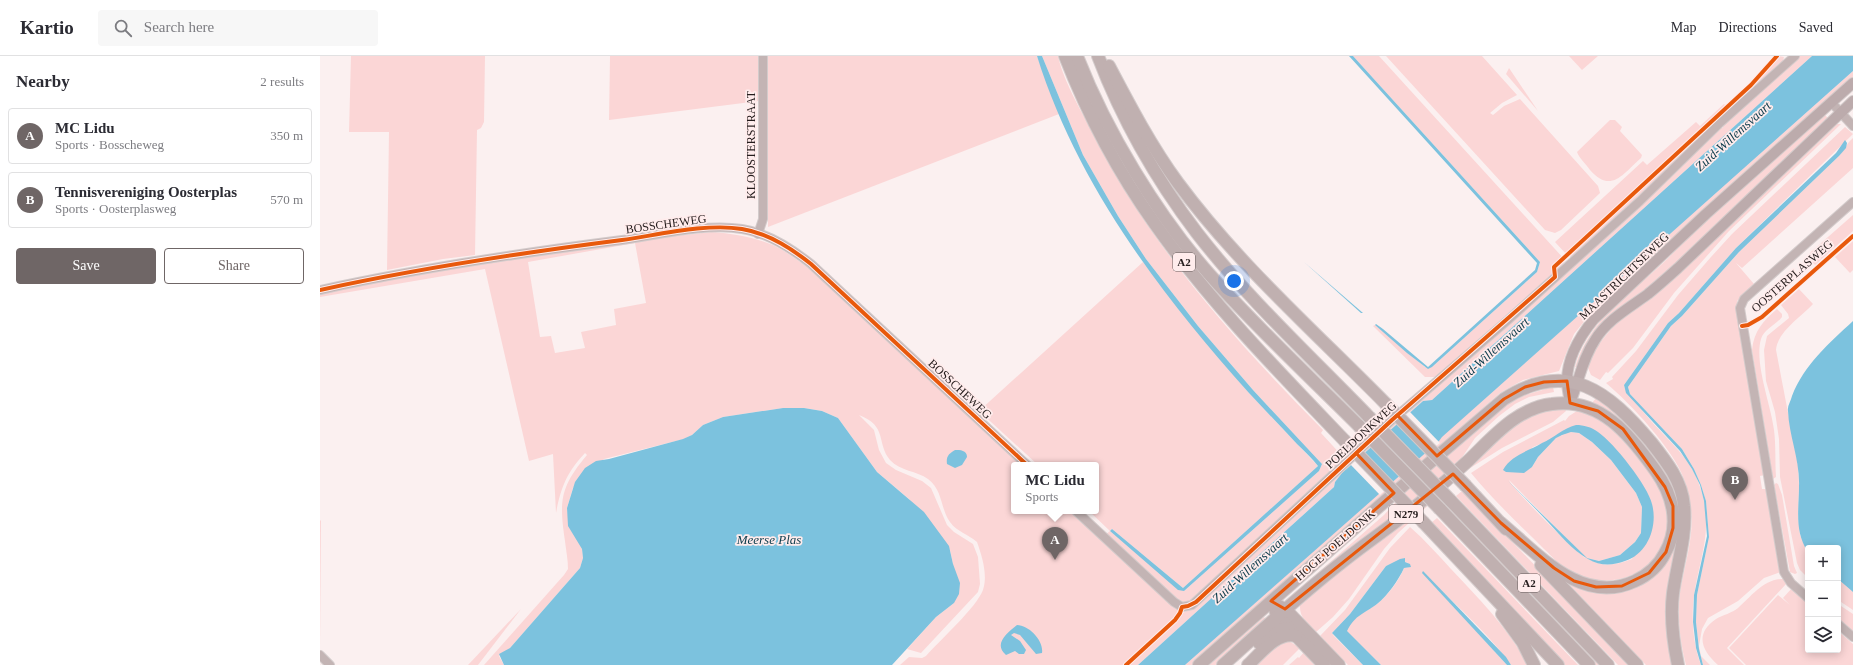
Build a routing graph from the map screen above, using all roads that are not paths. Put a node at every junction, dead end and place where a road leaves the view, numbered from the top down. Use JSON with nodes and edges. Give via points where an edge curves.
{"nodes":[{"id":1,"x":763,"y":56,"type":"edge"},
{"id":2,"x":1065,"y":56,"type":"edge"},
{"id":3,"x":1077,"y":56,"type":"edge"},
{"id":4,"x":1098,"y":56,"type":"edge"},
{"id":5,"x":1103,"y":56,"type":"edge"},
{"id":6,"x":1792,"y":57,"type":"edge"},
{"id":7,"x":1853,"y":83,"type":"edge"},
{"id":8,"x":1853,"y":101,"type":"edge"},
{"id":9,"x":1831,"y":102,"type":"junction"},
{"id":10,"x":1841,"y":113,"type":"junction"},
{"id":11,"x":1853,"y":126,"type":"edge"},
{"id":12,"x":1853,"y":202,"type":"edge"},
{"id":13,"x":758,"y":234,"type":"junction"},
{"id":14,"x":320,"y":290,"type":"edge"},
{"id":15,"x":1573,"y":383,"type":"junction"},
{"id":16,"x":1570,"y":403,"type":"junction"},
{"id":17,"x":1024,"y":462,"type":"edge"},
{"id":18,"x":1079,"y":514,"type":"edge"},
{"id":19,"x":1501,"y":523,"type":"junction"},
{"id":20,"x":1481,"y":583,"type":"junction"},
{"id":21,"x":1805,"y":595,"type":"edge"},
{"id":22,"x":1271,"y":601,"type":"junction"},
{"id":23,"x":1281,"y":613,"type":"junction"},
{"id":24,"x":1841,"y":627,"type":"edge"},
{"id":25,"x":1293,"y":632,"type":"junction"},
{"id":26,"x":1853,"y":637,"type":"edge"},
{"id":27,"x":320,"y":656,"type":"edge"},
{"id":28,"x":330,"y":665,"type":"edge"},
{"id":29,"x":1199,"y":665,"type":"edge"},
{"id":30,"x":1223,"y":665,"type":"edge"},
{"id":31,"x":1235,"y":665,"type":"edge"},
{"id":32,"x":1248,"y":665,"type":"edge"},
{"id":33,"x":1324,"y":665,"type":"edge"},
{"id":34,"x":1339,"y":665,"type":"edge"},
{"id":35,"x":1534,"y":665,"type":"edge"},
{"id":36,"x":1558,"y":665,"type":"edge"},
{"id":37,"x":1588,"y":665,"type":"edge"},
{"id":38,"x":1608,"y":665,"type":"edge"},
{"id":39,"x":1636,"y":665,"type":"edge"},
{"id":40,"x":1678,"y":665,"type":"edge"}],
"edges":[{"from":1,"to":13,"type":"street","name":"KLOOSTERSTRAAT","via":[[763,219]]},
{"from":2,"to":20,"type":"highway","number":"A2","bridge":true,"via":[[1106,145],[1140,202],[1205,289],[1344,440]]},
{"from":3,"to":37,"type":"highway","number":"A2","bridge":true,"via":[[1135,170],[1186,245],[1241,309],[1440,509]]},
{"from":4,"to":38,"type":"highway","number":"A2","bridge":true,"via":[[1120,110],[1197,233],[1254,298]]},
{"from":5,"to":19,"type":"highway","number":"A2","bridge":true,"via":[[1141,126],[1177,182],[1198,208],[1243,260]]},
{"from":6,"to":18,"type":"street","name":"POELDONKWEG","via":[[1571,263],[1392,420],[1196,602],[1182,607],[1174,602]]},
{"from":7,"to":9,"type":"main road","name":"MAASTRICHTSEWEG"},
{"from":8,"to":10,"type":"main road","name":"MAASTRICHTSEWEG"},
{"from":9,"to":10,"type":"street"},
{"from":9,"to":15,"type":"main road","name":"MAASTRICHTSEWEG","via":[[1600,313],[1577,345],[1571,362]]},
{"from":10,"to":11,"type":"street"},
{"from":10,"to":15,"type":"main road","name":"MAASTRICHTSEWEG","via":[[1678,268],[1605,326],[1588,351]]},
{"from":12,"to":21,"type":"street","name":"OOSTERPLASWEG","via":[[1744,299],[1740,308],[1784,572],[1791,583]]},
{"from":13,"to":14,"type":"street","name":"BOSSCHEWEG","via":[[742,229],[716,227],[422,269]]},
{"from":13,"to":17,"type":"street","name":"BOSSCHEWEG","via":[[794,251],[811,264]]},
{"from":15,"to":16,"type":"main road","name":"MAASTRICHTSEWEG"},
{"from":15,"to":22,"type":"highway","name":"HOGE POELDONK","number":"N279","via":[[1537,384],[1525,387],[1504,399]]},
{"from":15,"to":40,"type":"highway","via":[[1609,398],[1633,421],[1668,464],[1682,493],[1684,531],[1672,606]]},
{"from":16,"to":19,"type":"highway","number":"A2","via":[[1591,408],[1623,429],[1659,476],[1669,496],[1674,519],[1672,537],[1666,552],[1656,566],[1640,579],[1622,586],[1596,587],[1581,584],[1561,573]]},
{"from":16,"to":23,"type":"highway","name":"HOGE POELDONK","number":"N279","via":[[1543,405],[1513,420],[1420,503],[1342,562]]},
{"from":19,"to":39,"type":"highway","number":"A2"},
{"from":20,"to":35,"type":"highway","number":"A2","via":[[1523,643]]},
{"from":20,"to":36,"type":"highway","number":"A2"},
{"from":22,"to":23,"type":"highway"},
{"from":22,"to":29,"type":"highway","name":"HOGE POELDONK","number":"N279"},
{"from":23,"to":25,"type":"highway"},
{"from":23,"to":30,"type":"highway","name":"HOGE POELDONK","number":"N279"},
{"from":23,"to":34,"type":"highway"},
{"from":24,"to":26,"type":"street"},
{"from":25,"to":31,"type":"highway","via":[[1278,629],[1270,633]]},
{"from":25,"to":32,"type":"highway","via":[[1279,638]]},
{"from":25,"to":33,"type":"highway"},
{"from":27,"to":28,"type":"street"}]}
